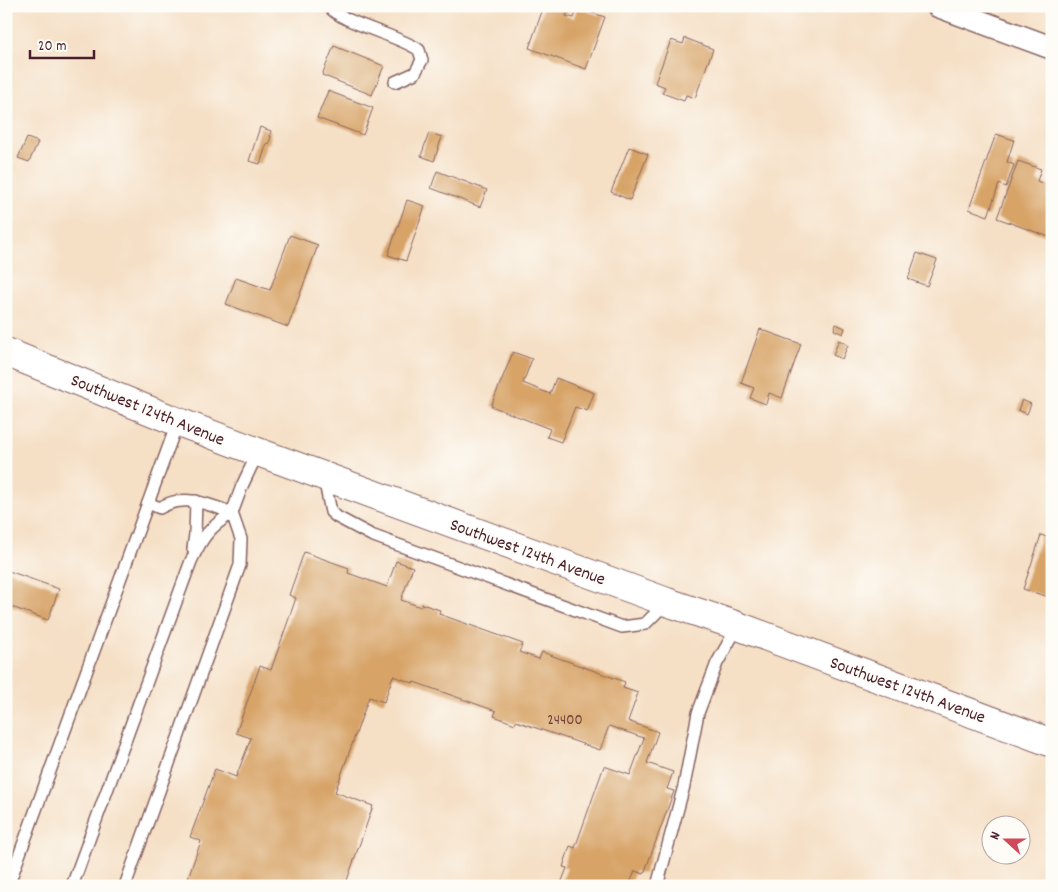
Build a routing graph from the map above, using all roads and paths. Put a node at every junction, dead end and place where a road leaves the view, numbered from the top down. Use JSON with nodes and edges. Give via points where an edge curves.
{"nodes":[{"id":1,"x":329,"y":6,"type":"edge"},
{"id":2,"x":938,"y":6,"type":"edge"},
{"id":3,"x":1052,"y":48,"type":"edge"},
{"id":4,"x":395,"y":82,"type":"dead end"},
{"id":5,"x":6,"y":352,"type":"edge"},
{"id":6,"x":178,"y":422,"type":"junction"},
{"id":7,"x":258,"y":452,"type":"junction"},
{"id":8,"x":323,"y":476,"type":"junction"},
{"id":9,"x":196,"y":501,"type":"junction"},
{"id":10,"x":148,"y":503,"type":"junction"},
{"id":11,"x":232,"y":513,"type":"junction"},
{"id":12,"x":191,"y":561,"type":"junction"},
{"id":13,"x":667,"y":602,"type":"junction"},
{"id":14,"x":738,"y":626,"type":"junction"},
{"id":15,"x":1052,"y":743,"type":"edge"},
{"id":16,"x":8,"y":886,"type":"edge"},
{"id":17,"x":72,"y":886,"type":"edge"},
{"id":18,"x":125,"y":886,"type":"edge"},
{"id":19,"x":657,"y":886,"type":"edge"}],
"edges":[{"from":1,"to":4,"type":"lane","via":[[331,11],[419,50],[422,60],[416,73]]},
{"from":2,"to":3,"type":"street"},
{"from":5,"to":6,"type":"street","name":"Southwest 124th Avenue"},
{"from":6,"to":7,"type":"street","name":"Southwest 124th Avenue"},
{"from":6,"to":10,"type":"lane"},
{"from":7,"to":8,"type":"street","name":"Southwest 124th Avenue"},
{"from":7,"to":11,"type":"lane"},
{"from":8,"to":13,"type":"street","name":"Southwest 124th Avenue"},
{"from":8,"to":13,"type":"lane","via":[[331,512],[371,535],[622,627],[645,624]]},
{"from":9,"to":10,"type":"lane","via":[[177,500],[160,508]]},
{"from":9,"to":11,"type":"lane"},
{"from":9,"to":12,"type":"lane"},
{"from":10,"to":16,"type":"lane"},
{"from":11,"to":12,"type":"lane","via":[[203,537]]},
{"from":11,"to":18,"type":"lane","via":[[241,540],[240,565]]},
{"from":12,"to":17,"type":"lane"},
{"from":13,"to":14,"type":"street","name":"Southwest 124th Avenue"},
{"from":14,"to":15,"type":"street","name":"Southwest 124th Avenue"},
{"from":14,"to":19,"type":"lane","via":[[717,663],[698,713],[684,786]]}]}
